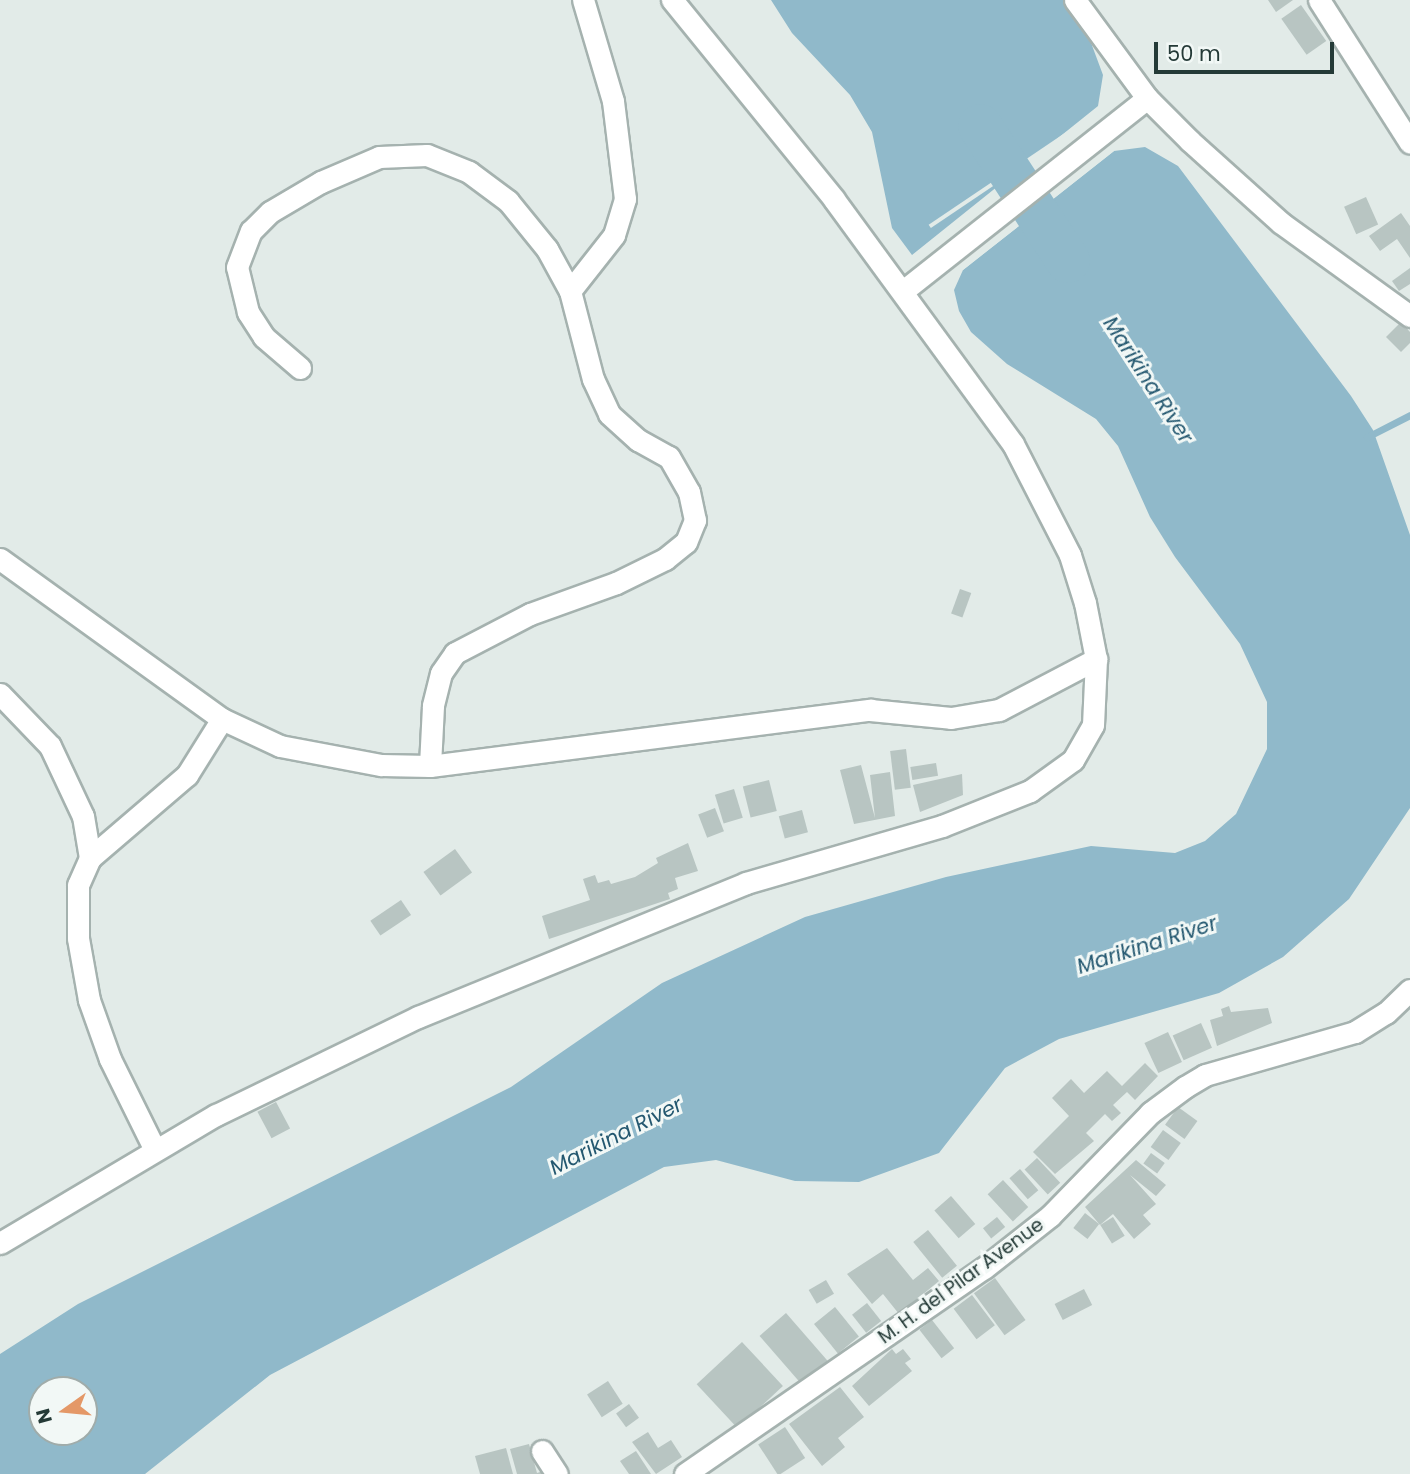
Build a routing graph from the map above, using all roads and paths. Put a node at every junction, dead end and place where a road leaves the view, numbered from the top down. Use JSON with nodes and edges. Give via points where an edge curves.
{"nodes":[{"id":1,"x":583,"y":0,"type":"edge"},
{"id":2,"x":673,"y":0,"type":"edge"},
{"id":3,"x":1075,"y":0,"type":"edge"},
{"id":4,"x":1319,"y":0,"type":"edge"},
{"id":5,"x":1147,"y":98,"type":"junction"},
{"id":6,"x":1410,"y":144,"type":"edge"},
{"id":7,"x":570,"y":291,"type":"junction"},
{"id":8,"x":903,"y":291,"type":"junction"},
{"id":9,"x":1410,"y":316,"type":"edge"},
{"id":10,"x":300,"y":368,"type":"dead end"},
{"id":11,"x":0,"y":559,"type":"edge"},
{"id":12,"x":1096,"y":659,"type":"junction"},
{"id":13,"x":0,"y":694,"type":"edge"},
{"id":14,"x":222,"y":719,"type":"junction"},
{"id":15,"x":430,"y":765,"type":"junction"},
{"id":16,"x":90,"y":858,"type":"junction"},
{"id":17,"x":1410,"y":990,"type":"edge"},
{"id":18,"x":155,"y":1150,"type":"junction"},
{"id":19,"x":0,"y":1243,"type":"edge"},
{"id":20,"x":542,"y":1451,"type":"dead end"},
{"id":21,"x":557,"y":1474,"type":"edge"},
{"id":22,"x":685,"y":1474,"type":"edge"}],
"edges":[{"from":1,"to":7,"type":"street","via":[[613,101],[625,200],[614,235]]},
{"from":2,"to":8,"type":"street"},
{"from":3,"to":5,"type":"street"},
{"from":4,"to":6,"type":"street"},
{"from":5,"to":8,"type":"street"},
{"from":5,"to":9,"type":"street","via":[[1281,223]]},
{"from":7,"to":10,"type":"street","via":[[547,249],[508,201],[469,173],[427,155],[379,157],[321,182],[270,212],[251,231],[237,267],[248,312],[264,337]]},
{"from":7,"to":15,"type":"street","via":[[590,368],[609,414],[638,440],[669,457],[690,492],[695,520],[686,542],[665,559],[616,583],[530,614],[455,653],[441,673],[433,706]]},
{"from":8,"to":12,"type":"street","via":[[975,387],[1043,497],[1070,555]]},
{"from":11,"to":14,"type":"street"},
{"from":12,"to":15,"type":"street","via":[[999,710],[963,716],[870,710]]},
{"from":12,"to":18,"type":"street","via":[[1093,725],[1073,760],[1031,791],[942,825],[746,883],[546,964],[317,1065]]},
{"from":13,"to":16,"type":"street","via":[[50,746],[83,817]]},
{"from":14,"to":15,"type":"street","via":[[280,746],[321,756]]},
{"from":14,"to":16,"type":"street","via":[[187,775]]},
{"from":16,"to":18,"type":"street","via":[[78,885],[78,938],[89,1000],[110,1059]]},
{"from":17,"to":22,"type":"street","name":"M. H. del Pilar Avenue","via":[[1386,1013],[1355,1032],[1205,1075],[1185,1087],[1150,1113],[1050,1216],[984,1268]]},
{"from":18,"to":19,"type":"street"},
{"from":20,"to":21,"type":"street"}]}
